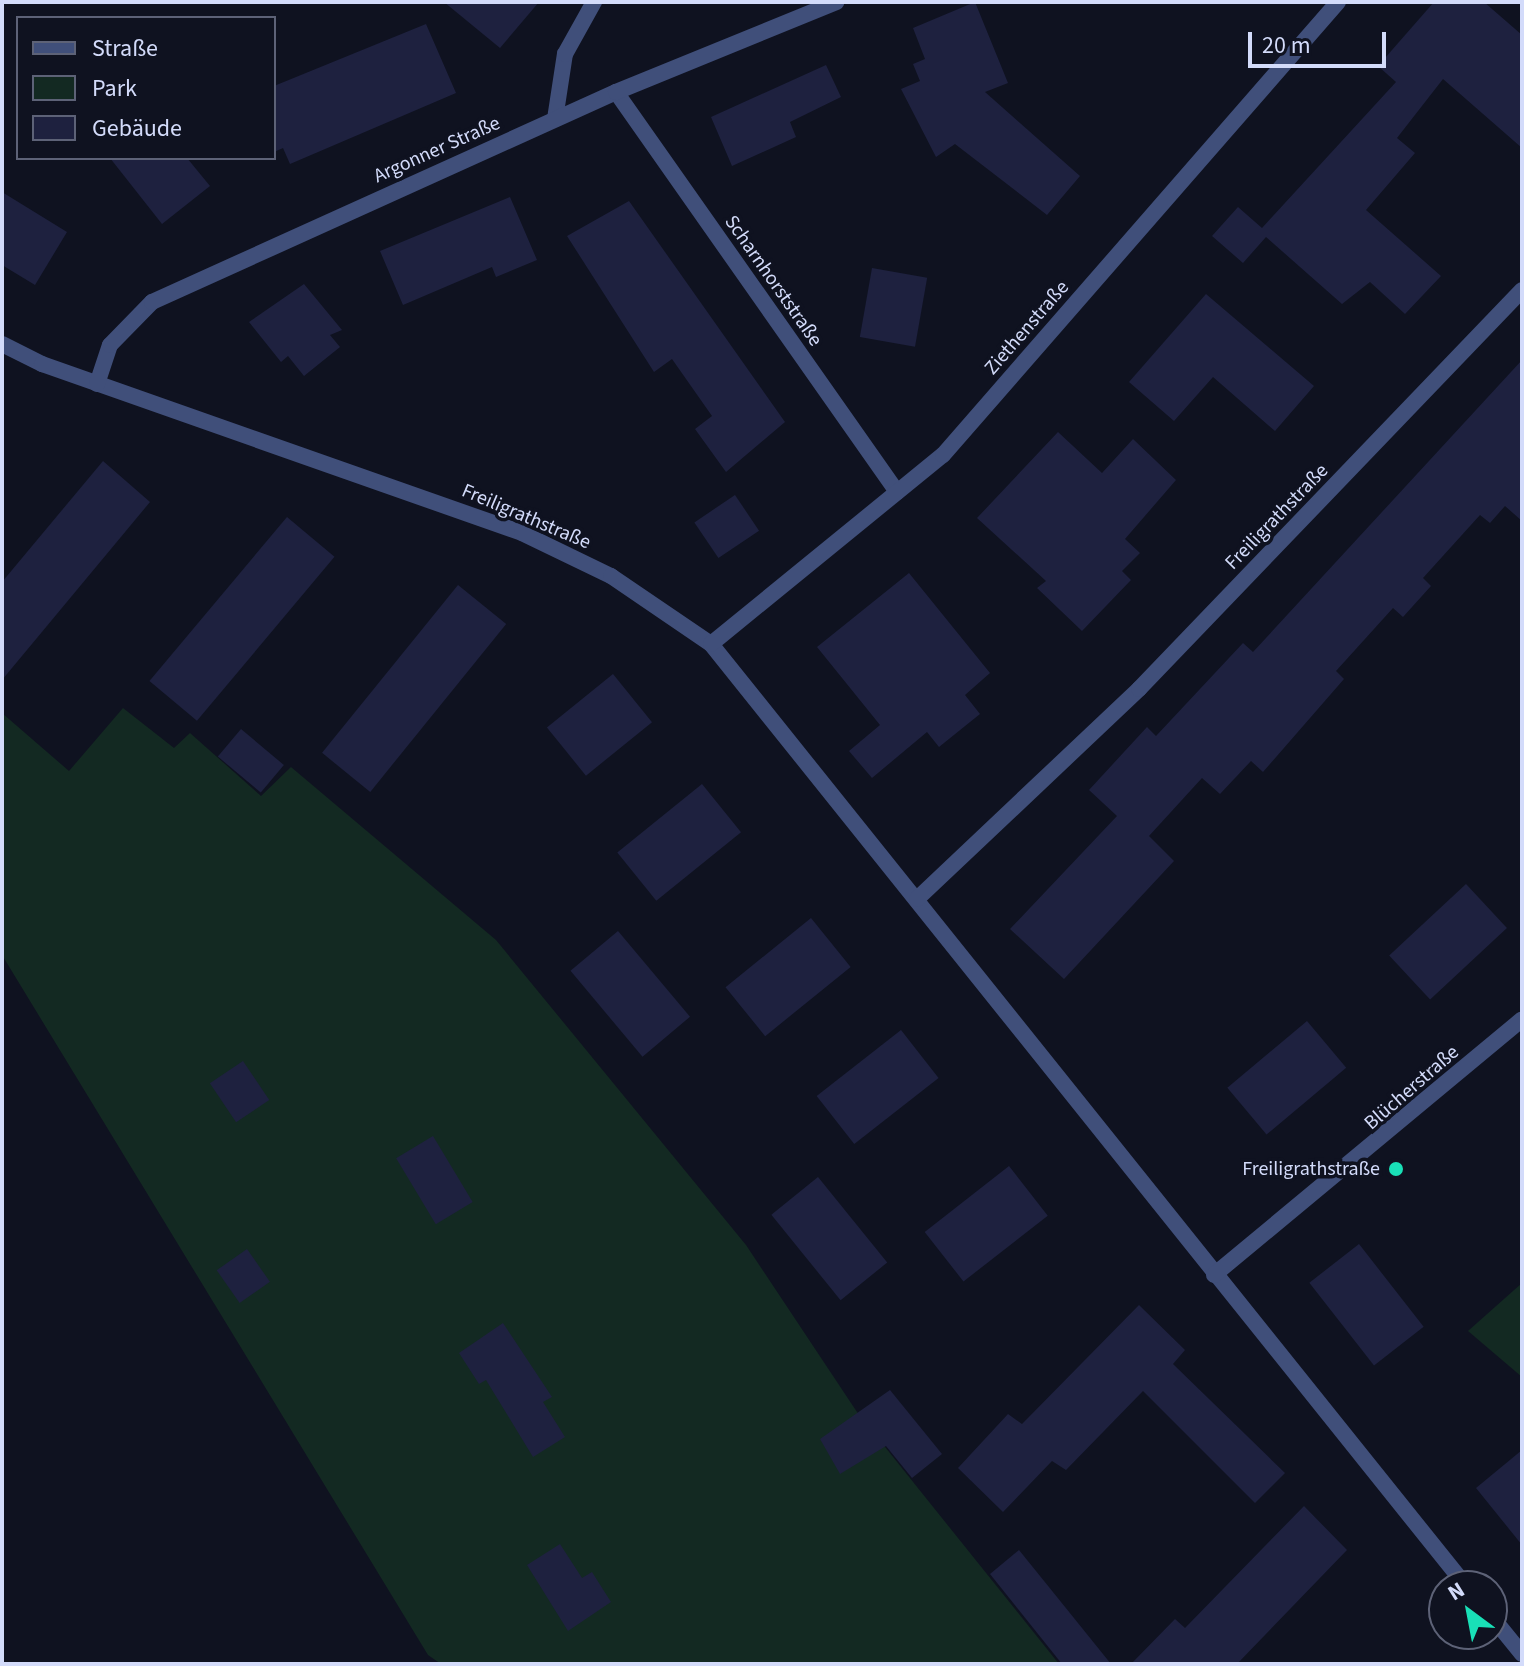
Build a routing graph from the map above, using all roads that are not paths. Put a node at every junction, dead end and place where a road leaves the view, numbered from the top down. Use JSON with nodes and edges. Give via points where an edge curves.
{"nodes":[{"id":1,"x":594,"y":2,"type":"edge"},
{"id":2,"x":836,"y":2,"type":"edge"},
{"id":3,"x":1338,"y":2,"type":"edge"},
{"id":4,"x":616,"y":92,"type":"junction"},
{"id":5,"x":555,"y":119,"type":"junction"},
{"id":6,"x":1522,"y":290,"type":"edge"},
{"id":7,"x":2,"y":344,"type":"edge"},
{"id":8,"x":97,"y":384,"type":"junction"},
{"id":9,"x":897,"y":492,"type":"junction"},
{"id":10,"x":711,"y":644,"type":"junction"},
{"id":11,"x":917,"y":899,"type":"junction"},
{"id":12,"x":1522,"y":1019,"type":"edge"},
{"id":13,"x":1214,"y":1275,"type":"junction"},
{"id":14,"x":1453,"y":1570,"type":"edge"},
{"id":15,"x":1508,"y":1637,"type":"edge"},
{"id":16,"x":1522,"y":1654,"type":"edge"}],
"edges":[{"from":1,"to":5,"type":"street","via":[[565,54]]},
{"from":2,"to":4,"type":"street","name":"Argonner Straße"},
{"from":3,"to":9,"type":"street","name":"Ziethenstraße","via":[[943,455]]},
{"from":4,"to":5,"type":"street","name":"Argonner Straße"},
{"from":4,"to":9,"type":"street","name":"Scharnhorststraße"},
{"from":5,"to":8,"type":"street","name":"Argonner Straße","via":[[152,302],[110,345]]},
{"from":6,"to":11,"type":"street","name":"Freiligrathstraße","via":[[1139,689]]},
{"from":7,"to":8,"type":"street","name":"Freiligrathstraße"},
{"from":8,"to":10,"type":"street","name":"Freiligrathstraße","via":[[522,533],[611,576]]},
{"from":9,"to":10,"type":"street","name":"Ziethenstraße"},
{"from":10,"to":11,"type":"street","name":"Freiligrathstraße"},
{"from":11,"to":13,"type":"street","name":"Freiligrathstraße"},
{"from":12,"to":13,"type":"street","name":"Blücherstraße"},
{"from":13,"to":14,"type":"street","name":"Freiligrathstraße"},
{"from":15,"to":16,"type":"street"}]}
